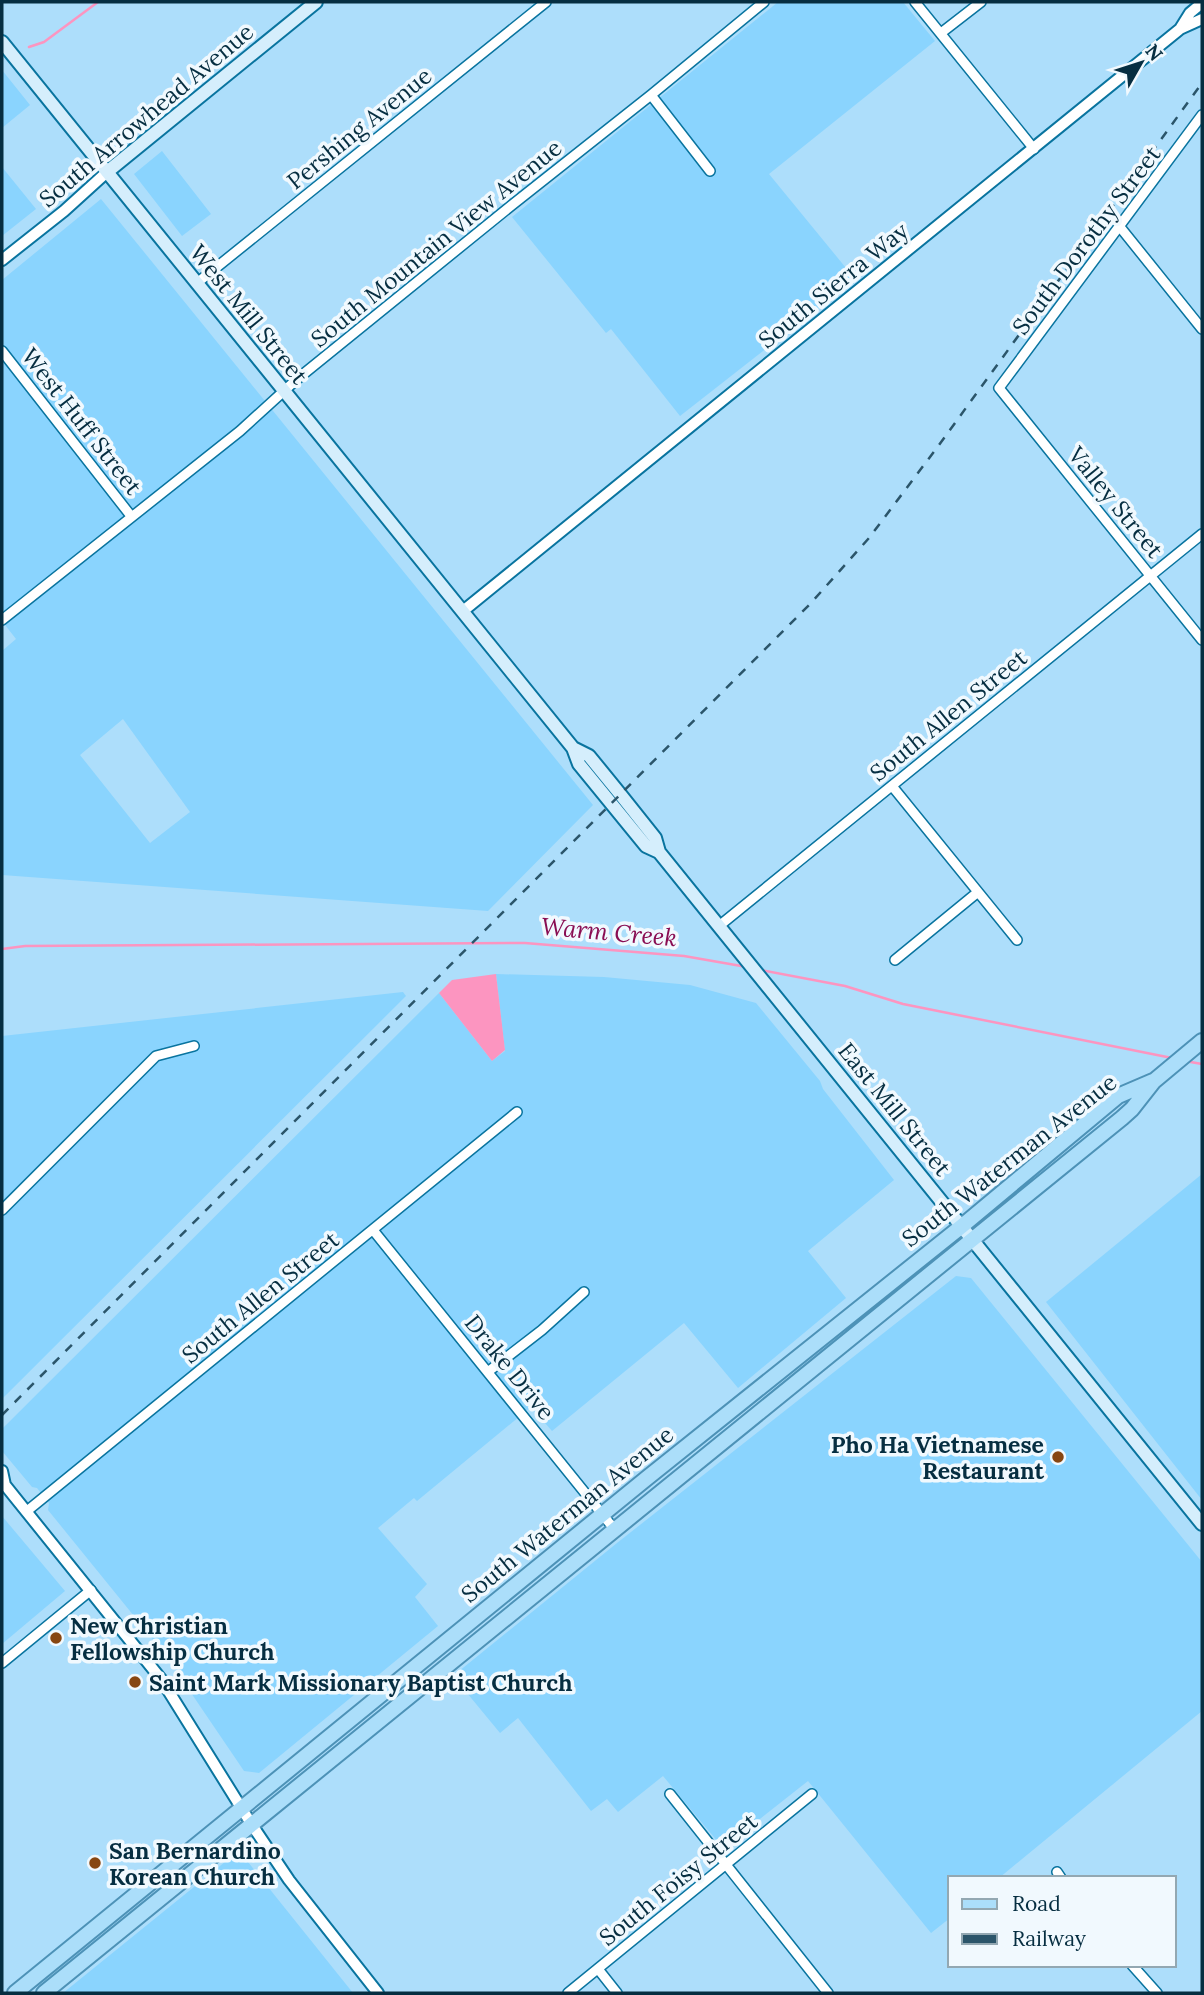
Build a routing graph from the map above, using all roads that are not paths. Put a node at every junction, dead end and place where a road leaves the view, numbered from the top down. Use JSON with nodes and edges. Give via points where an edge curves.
{"nodes":[{"id":1,"x":316,"y":2,"type":"edge"},
{"id":2,"x":546,"y":2,"type":"edge"},
{"id":3,"x":764,"y":2,"type":"edge"},
{"id":4,"x":915,"y":2,"type":"edge"},
{"id":5,"x":981,"y":2,"type":"edge"},
{"id":6,"x":1202,"y":3,"type":"edge"},
{"id":7,"x":1202,"y":19,"type":"edge"},
{"id":8,"x":1180,"y":29,"type":"junction"},
{"id":9,"x":941,"y":33,"type":"junction"},
{"id":10,"x":2,"y":42,"type":"edge"},
{"id":11,"x":651,"y":95,"type":"junction"},
{"id":12,"x":1202,"y":115,"type":"edge"},
{"id":13,"x":1034,"y":149,"type":"junction"},
{"id":14,"x":710,"y":171,"type":"dead end"},
{"id":15,"x":107,"y":172,"type":"junction"},
{"id":16,"x":1120,"y":227,"type":"junction"},
{"id":17,"x":2,"y":260,"type":"edge"},
{"id":18,"x":197,"y":283,"type":"junction"},
{"id":19,"x":1202,"y":329,"type":"edge"},
{"id":20,"x":2,"y":351,"type":"edge"},
{"id":21,"x":999,"y":388,"type":"joint"},
{"id":22,"x":284,"y":391,"type":"junction"},
{"id":23,"x":131,"y":516,"type":"junction"},
{"id":24,"x":1202,"y":534,"type":"edge"},
{"id":25,"x":1150,"y":576,"type":"junction"},
{"id":26,"x":463,"y":611,"type":"junction"},
{"id":27,"x":2,"y":620,"type":"edge"},
{"id":28,"x":1202,"y":640,"type":"edge"},
{"id":29,"x":892,"y":786,"type":"junction"},
{"id":30,"x":978,"y":892,"type":"junction"},
{"id":31,"x":719,"y":926,"type":"junction"},
{"id":32,"x":1017,"y":940,"type":"dead end"},
{"id":33,"x":895,"y":960,"type":"dead end"},
{"id":34,"x":1202,"y":1041,"type":"edge"},
{"id":35,"x":194,"y":1046,"type":"dead end"},
{"id":36,"x":1154,"y":1081,"type":"junction"},
{"id":37,"x":1118,"y":1096,"type":"junction"},
{"id":38,"x":517,"y":1112,"type":"dead end"},
{"id":39,"x":1050,"y":1176,"type":"junction"},
{"id":40,"x":2,"y":1210,"type":"edge"},
{"id":41,"x":962,"y":1226,"type":"junction"},
{"id":42,"x":373,"y":1230,"type":"junction"},
{"id":43,"x":973,"y":1239,"type":"junction"},
{"id":44,"x":584,"y":1292,"type":"dead end"},
{"id":45,"x":489,"y":1371,"type":"junction"},
{"id":46,"x":2,"y":1471,"type":"edge"},
{"id":47,"x":3,"y":1484,"type":"edge"},
{"id":48,"x":27,"y":1511,"type":"junction"},
{"id":49,"x":603,"y":1515,"type":"junction"},
{"id":50,"x":1202,"y":1524,"type":"edge"},
{"id":51,"x":615,"y":1530,"type":"junction"},
{"id":52,"x":90,"y":1590,"type":"junction"},
{"id":53,"x":442,"y":1645,"type":"junction"},
{"id":54,"x":2,"y":1663,"type":"edge"},
{"id":55,"x":395,"y":1709,"type":"junction"},
{"id":56,"x":670,"y":1794,"type":"dead end"},
{"id":57,"x":812,"y":1794,"type":"dead end"},
{"id":58,"x":242,"y":1808,"type":"junction"},
{"id":59,"x":252,"y":1825,"type":"junction"},
{"id":60,"x":727,"y":1865,"type":"junction"},
{"id":61,"x":1134,"y":1967,"type":"edge"},
{"id":62,"x":598,"y":1969,"type":"junction"},
{"id":63,"x":15,"y":1993,"type":"edge"},
{"id":64,"x":44,"y":1993,"type":"edge"},
{"id":65,"x":378,"y":1993,"type":"edge"},
{"id":66,"x":568,"y":1993,"type":"edge"},
{"id":67,"x":617,"y":1993,"type":"edge"},
{"id":68,"x":828,"y":1993,"type":"edge"},
{"id":69,"x":1157,"y":1993,"type":"edge"}],
"edges":[{"from":1,"to":15,"type":"main road","name":"South Arrowhead Avenue"},
{"from":2,"to":18,"type":"street","name":"Pershing Avenue"},
{"from":3,"to":11,"type":"street","name":"South Mountain View Avenue"},
{"from":4,"to":9,"type":"street"},
{"from":5,"to":9,"type":"street"},
{"from":6,"to":8,"type":"street"},
{"from":7,"to":8,"type":"street"},
{"from":8,"to":13,"type":"street","name":"South Sierra Way"},
{"from":9,"to":13,"type":"street"},
{"from":10,"to":15,"type":"main road","name":"West Mill Street"},
{"from":11,"to":14,"type":"street"},
{"from":11,"to":22,"type":"street","name":"South Mountain View Avenue"},
{"from":12,"to":16,"type":"street","name":"South Dorothy Street"},
{"from":13,"to":26,"type":"street","name":"South Sierra Way"},
{"from":15,"to":17,"type":"street","name":"South Arrowhead Avenue"},
{"from":15,"to":18,"type":"main road","name":"West Mill Street"},
{"from":16,"to":19,"type":"street"},
{"from":16,"to":21,"type":"street","name":"South Dorothy Street"},
{"from":18,"to":22,"type":"main road","name":"West Mill Street"},
{"from":20,"to":23,"type":"street","name":"West Huff Street"},
{"from":21,"to":25,"type":"street","name":"Valley Street"},
{"from":22,"to":23,"type":"street","name":"South Mountain View Avenue"},
{"from":22,"to":26,"type":"main road","name":"West Mill Street"},
{"from":23,"to":27,"type":"street","name":"South Mountain View Avenue"},
{"from":24,"to":25,"type":"street","name":"South Allen Street"},
{"from":25,"to":28,"type":"street","name":"Valley Street"},
{"from":25,"to":29,"type":"street","name":"South Allen Street"},
{"from":26,"to":31,"type":"main road","name":"East Mill Street","via":[[573,748],[589,756],[613,784],[655,838],[659,852]]},
{"from":29,"to":30,"type":"street"},
{"from":29,"to":31,"type":"street","name":"South Allen Street"},
{"from":30,"to":32,"type":"street"},
{"from":30,"to":33,"type":"street"},
{"from":31,"to":41,"type":"main road","name":"East Mill Street"},
{"from":34,"to":36,"type":"main road","name":"South Waterman Avenue"},
{"from":35,"to":40,"type":"street","via":[[156,1056]]},
{"from":36,"to":37,"type":"main road","name":"South Waterman Avenue"},
{"from":36,"to":39,"type":"main road","name":"South Waterman Avenue","via":[[1132,1110]]},
{"from":37,"to":39,"type":"main road","via":[[1121,1106],[1056,1158]]},
{"from":37,"to":41,"type":"main road","name":"South Waterman Avenue"},
{"from":38,"to":42,"type":"street","name":"South Allen Street"},
{"from":39,"to":43,"type":"main road","name":"South Waterman Avenue"},
{"from":41,"to":43,"type":"main road","name":"East Mill Street"},
{"from":41,"to":49,"type":"main road","name":"South Waterman Avenue"},
{"from":42,"to":45,"type":"street","name":"Drake Drive"},
{"from":42,"to":48,"type":"street","name":"South Allen Street"},
{"from":43,"to":50,"type":"main road","name":"East Mill Street"},
{"from":43,"to":51,"type":"main road","name":"South Waterman Avenue"},
{"from":44,"to":45,"type":"street"},
{"from":45,"to":49,"type":"street","name":"Drake Drive"},
{"from":46,"to":47,"type":"street"},
{"from":47,"to":48,"type":"street"},
{"from":48,"to":52,"type":"street"},
{"from":49,"to":51,"type":"street","name":"Drake Drive"},
{"from":49,"to":53,"type":"main road","name":"South Waterman Avenue"},
{"from":51,"to":55,"type":"main road","name":"South Waterman Avenue"},
{"from":52,"to":54,"type":"street"},
{"from":52,"to":58,"type":"street","via":[[161,1679]]},
{"from":53,"to":55,"type":"main road","via":[[444,1656],[421,1675]]},
{"from":53,"to":58,"type":"main road","name":"South Waterman Avenue"},
{"from":55,"to":59,"type":"main road","name":"South Waterman Avenue"},
{"from":56,"to":60,"type":"street"},
{"from":57,"to":60,"type":"street","name":"South Foisy Street"},
{"from":58,"to":59,"type":"street"},
{"from":58,"to":63,"type":"main road","name":"South Waterman Avenue"},
{"from":59,"to":64,"type":"main road","name":"South Waterman Avenue"},
{"from":59,"to":65,"type":"street"},
{"from":60,"to":62,"type":"street","name":"South Foisy Street"},
{"from":60,"to":68,"type":"street"},
{"from":61,"to":69,"type":"street"},
{"from":62,"to":66,"type":"street","name":"South Foisy Street"},
{"from":62,"to":67,"type":"street"}]}
